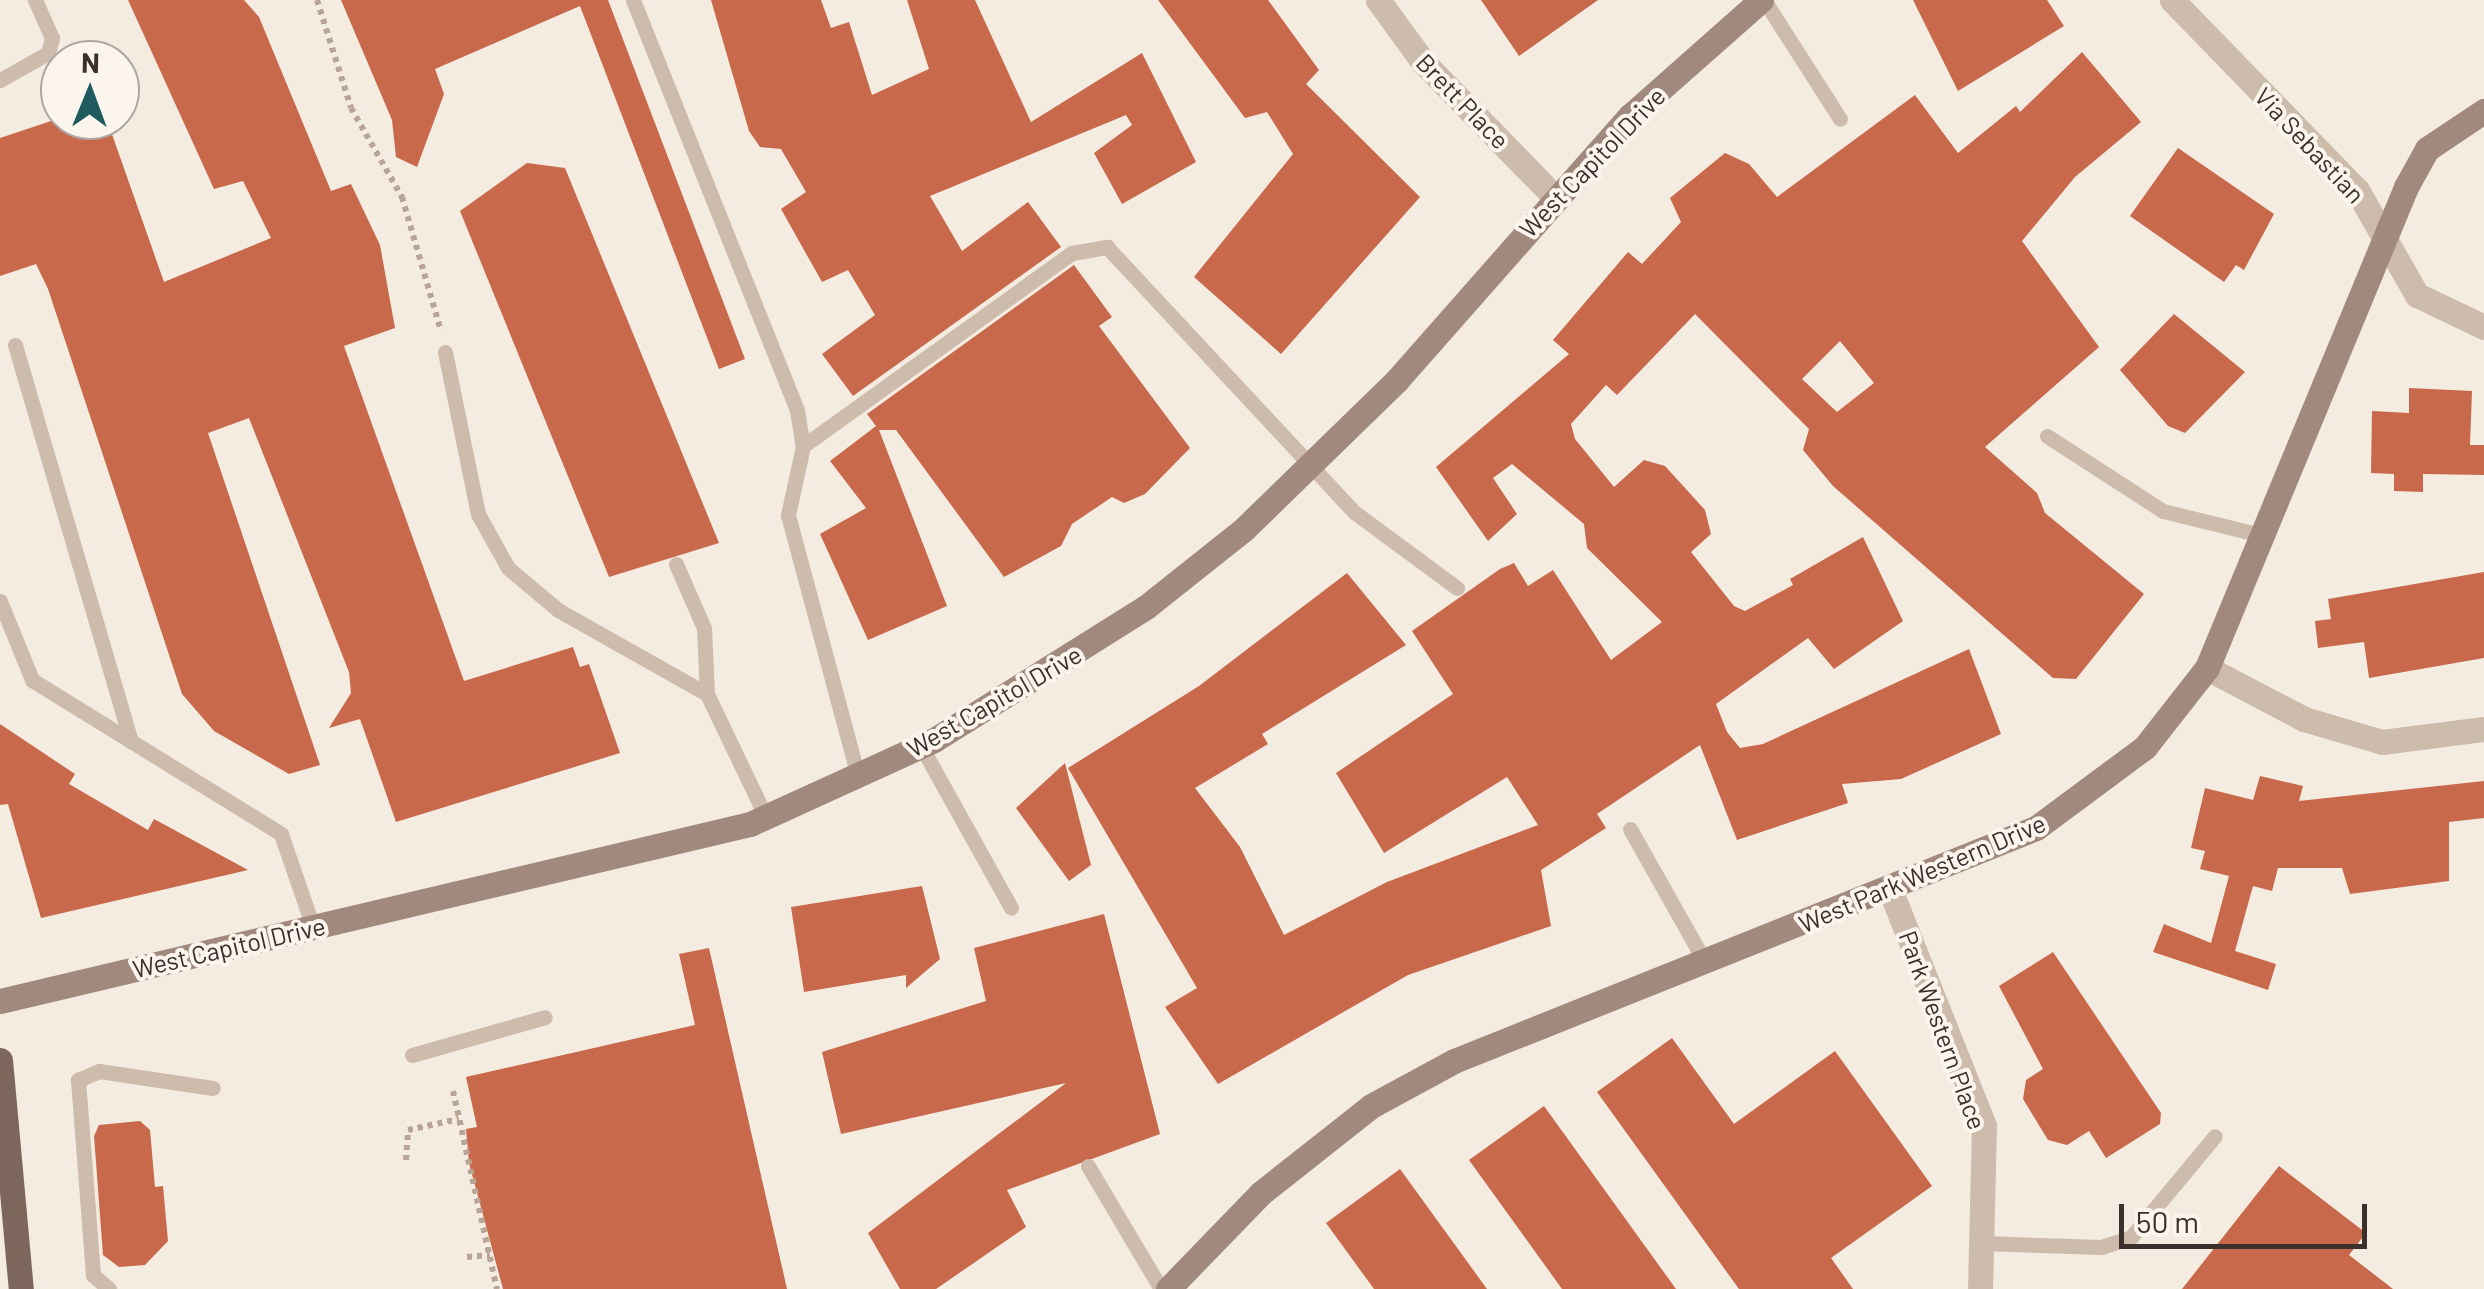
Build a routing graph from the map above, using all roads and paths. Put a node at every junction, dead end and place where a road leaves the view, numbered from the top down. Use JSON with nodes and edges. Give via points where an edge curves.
{"nodes":[{"id":1,"x":36,"y":0,"type":"edge"},
{"id":2,"x":316,"y":0,"type":"edge"},
{"id":3,"x":633,"y":0,"type":"edge"},
{"id":4,"x":1378,"y":0,"type":"edge"},
{"id":5,"x":1762,"y":0,"type":"edge"},
{"id":6,"x":2172,"y":0,"type":"edge"},
{"id":7,"x":0,"y":80,"type":"edge"},
{"id":8,"x":2484,"y":112,"type":"edge"},
{"id":9,"x":1840,"y":119,"type":"dead end"},
{"id":10,"x":1554,"y":196,"type":"junction"},
{"id":11,"x":2384,"y":235,"type":"junction"},
{"id":12,"x":2484,"y":327,"type":"edge"},
{"id":13,"x":15,"y":346,"type":"dead end"},
{"id":14,"x":444,"y":352,"type":"joint"},
{"id":15,"x":2047,"y":436,"type":"dead end"},
{"id":16,"x":803,"y":446,"type":"junction"},
{"id":17,"x":1311,"y":468,"type":"junction"},
{"id":18,"x":2265,"y":536,"type":"junction"},
{"id":19,"x":676,"y":564,"type":"dead end"},
{"id":20,"x":1457,"y":588,"type":"dead end"},
{"id":21,"x":0,"y":600,"type":"edge"},
{"id":22,"x":3,"y":622,"type":"edge"},
{"id":23,"x":2206,"y":668,"type":"junction"},
{"id":24,"x":707,"y":694,"type":"junction"},
{"id":25,"x":2484,"y":730,"type":"edge"},
{"id":26,"x":131,"y":741,"type":"junction"},
{"id":27,"x":921,"y":746,"type":"junction"},
{"id":28,"x":858,"y":777,"type":"junction"},
{"id":29,"x":766,"y":817,"type":"junction"},
{"id":30,"x":1630,"y":828,"type":"dead end"},
{"id":31,"x":1892,"y":892,"type":"junction"},
{"id":32,"x":1011,"y":908,"type":"dead end"},
{"id":33,"x":314,"y":928,"type":"junction"},
{"id":34,"x":1706,"y":962,"type":"junction"},
{"id":35,"x":0,"y":1000,"type":"edge"},
{"id":36,"x":545,"y":1018,"type":"dead end"},
{"id":37,"x":412,"y":1056,"type":"dead end"},
{"id":38,"x":0,"y":1060,"type":"edge"},
{"id":39,"x":212,"y":1088,"type":"dead end"},
{"id":40,"x":453,"y":1091,"type":"dead end"},
{"id":41,"x":459,"y":1119,"type":"junction"},
{"id":42,"x":2215,"y":1136,"type":"dead end"},
{"id":43,"x":406,"y":1160,"type":"dead end"},
{"id":44,"x":1088,"y":1166,"type":"dead end"},
{"id":45,"x":1981,"y":1243,"type":"junction"},
{"id":46,"x":490,"y":1255,"type":"junction"},
{"id":47,"x":466,"y":1257,"type":"dead end"},
{"id":48,"x":20,"y":1289,"type":"edge"},
{"id":49,"x":109,"y":1289,"type":"edge"},
{"id":50,"x":497,"y":1289,"type":"edge"},
{"id":51,"x":1165,"y":1289,"type":"edge"},
{"id":52,"x":1980,"y":1289,"type":"edge"}],
"edges":[{"from":1,"to":7,"type":"lane","via":[[52,38],[48,53]]},
{"from":2,"to":14,"type":"path","via":[[351,108],[402,197],[435,287]]},
{"from":3,"to":16,"type":"lane"},
{"from":4,"to":10,"type":"street","name":"Brett Place","via":[[1424,63]]},
{"from":5,"to":9,"type":"lane"},
{"from":5,"to":10,"type":"street","name":"West Capitol Drive"},
{"from":6,"to":11,"type":"street","name":"Via Sebastian","via":[[2357,190]]},
{"from":8,"to":11,"type":"street","name":"West Park Western Drive","via":[[2426,149]]},
{"from":10,"to":17,"type":"street","name":"West Capitol Drive"},
{"from":11,"to":12,"type":"street","name":"Via Sebastian","via":[[2417,295]]},
{"from":11,"to":18,"type":"street","name":"West Park Western Drive"},
{"from":13,"to":26,"type":"lane"},
{"from":14,"to":24,"type":"lane","via":[[478,514],[508,568],[558,610]]},
{"from":15,"to":18,"type":"lane","via":[[2163,511]]},
{"from":16,"to":17,"type":"lane","via":[[1072,252],[1107,246]]},
{"from":16,"to":28,"type":"lane","via":[[788,515]]},
{"from":17,"to":20,"type":"lane"},
{"from":17,"to":27,"type":"street","name":"West Capitol Drive","via":[[1146,607]]},
{"from":18,"to":23,"type":"street","name":"West Park Western Drive"},
{"from":19,"to":24,"type":"lane","via":[[704,628]]},
{"from":21,"to":22,"type":"lane"},
{"from":22,"to":26,"type":"lane","via":[[32,680]]},
{"from":23,"to":25,"type":"street","via":[[2304,719],[2382,742]]},
{"from":23,"to":31,"type":"street","name":"West Park Western Drive","via":[[2145,747],[2098,789],[2036,828]]},
{"from":24,"to":29,"type":"lane"},
{"from":26,"to":33,"type":"lane","via":[[280,834]]},
{"from":27,"to":28,"type":"street","name":"West Capitol Drive"},
{"from":27,"to":32,"type":"lane"},
{"from":28,"to":29,"type":"street","name":"West Capitol Drive"},
{"from":29,"to":33,"type":"street","name":"West Capitol Drive"},
{"from":30,"to":34,"type":"lane"},
{"from":31,"to":34,"type":"street","name":"West Park Western Drive"},
{"from":31,"to":45,"type":"street","name":"Park Western Place","via":[[1984,1126]]},
{"from":33,"to":35,"type":"street","name":"West Capitol Drive"},
{"from":34,"to":51,"type":"street","name":"West Park Western Drive","via":[[1454,1062],[1372,1106],[1261,1193]]},
{"from":36,"to":37,"type":"lane"},
{"from":38,"to":48,"type":"main road"},
{"from":39,"to":49,"type":"lane","via":[[99,1071],[78,1080],[93,1275]]},
{"from":40,"to":41,"type":"path"},
{"from":41,"to":43,"type":"path","via":[[408,1130]]},
{"from":41,"to":46,"type":"path"},
{"from":42,"to":45,"type":"lane","via":[[2131,1237],[2101,1247]]},
{"from":44,"to":51,"type":"lane"},
{"from":45,"to":52,"type":"street","name":"Park Western Place"},
{"from":46,"to":47,"type":"path"},
{"from":46,"to":50,"type":"path"}]}
